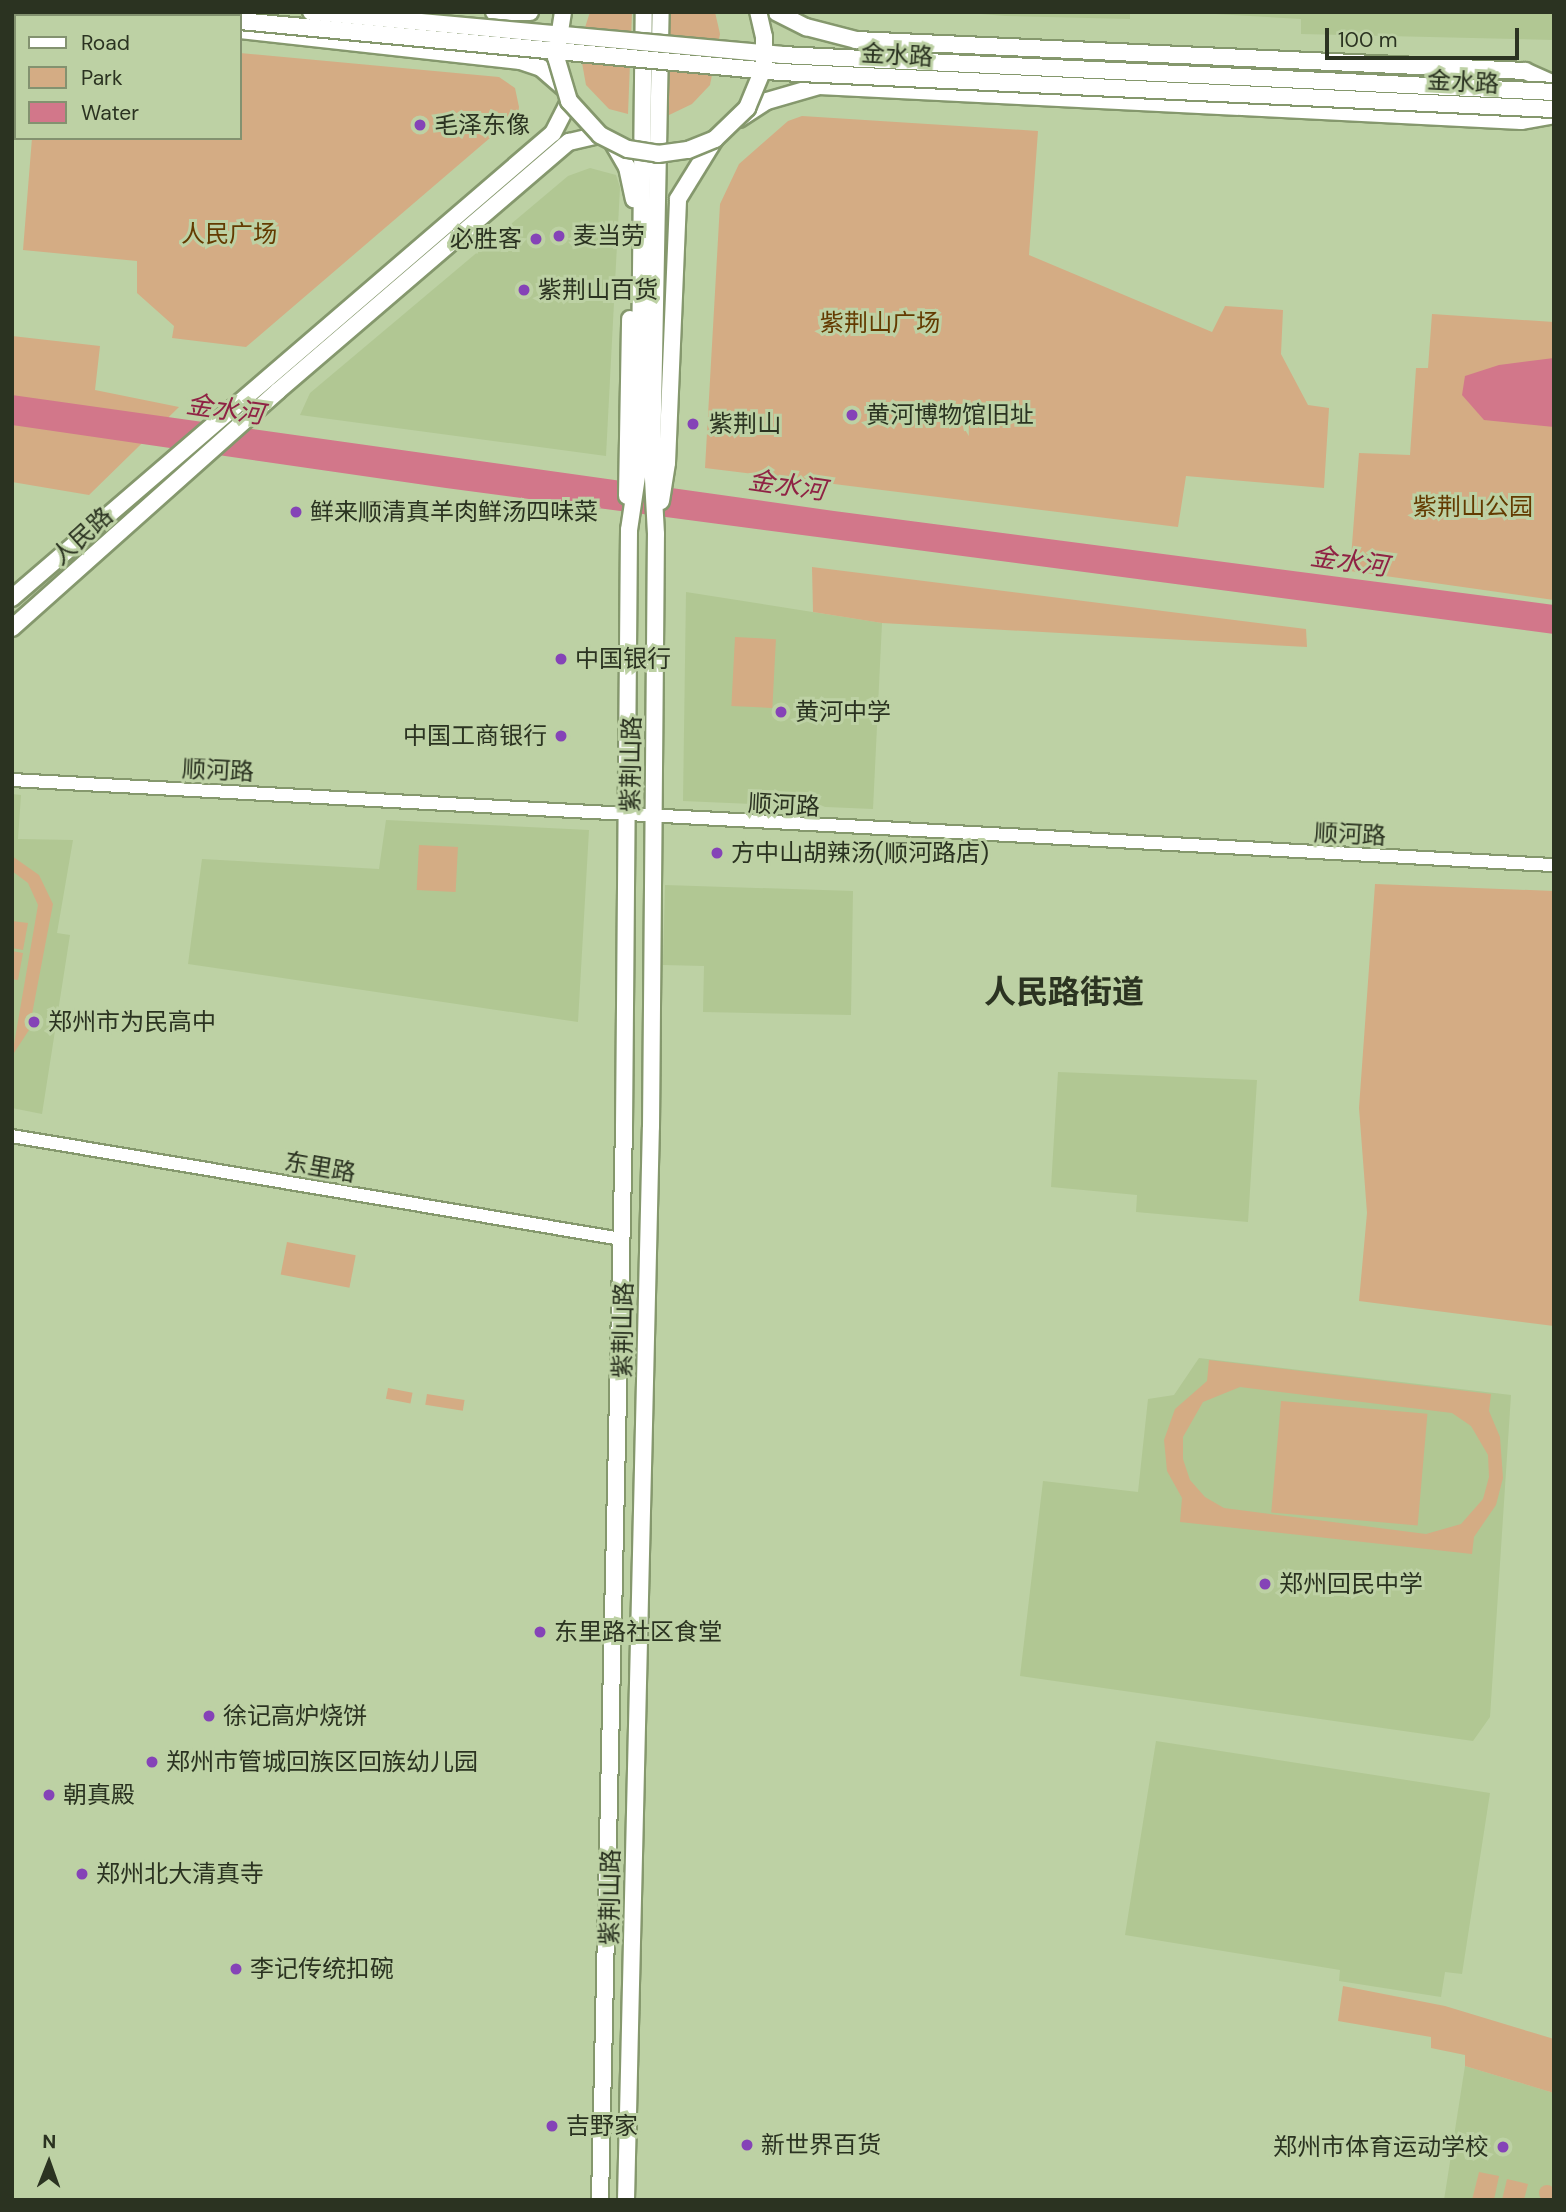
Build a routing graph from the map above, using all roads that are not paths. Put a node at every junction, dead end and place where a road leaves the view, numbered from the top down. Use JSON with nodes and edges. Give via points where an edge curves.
{"nodes":[{"id":1,"x":311,"y":12,"type":"edge"},
{"id":2,"x":494,"y":12,"type":"edge"},
{"id":3,"x":530,"y":12,"type":"edge"},
{"id":4,"x":563,"y":12,"type":"edge"},
{"id":5,"x":644,"y":12,"type":"edge"},
{"id":6,"x":661,"y":12,"type":"edge"},
{"id":7,"x":758,"y":12,"type":"edge"},
{"id":8,"x":776,"y":12,"type":"edge"},
{"id":9,"x":242,"y":21,"type":"edge"},
{"id":10,"x":242,"y":30,"type":"edge"},
{"id":11,"x":1554,"y":83,"type":"edge"},
{"id":12,"x":1554,"y":92,"type":"edge"},
{"id":13,"x":566,"y":94,"type":"junction"},
{"id":14,"x":1554,"y":109,"type":"edge"},
{"id":15,"x":1554,"y":115,"type":"edge"},
{"id":16,"x":738,"y":120,"type":"junction"},
{"id":17,"x":607,"y":139,"type":"junction"},
{"id":18,"x":715,"y":139,"type":"junction"},
{"id":19,"x":646,"y":461,"type":"junction"},
{"id":20,"x":12,"y":598,"type":"edge"},
{"id":21,"x":12,"y":628,"type":"edge"},
{"id":22,"x":12,"y":780,"type":"edge"},
{"id":23,"x":626,"y":817,"type":"junction"},
{"id":24,"x":653,"y":818,"type":"junction"},
{"id":25,"x":1554,"y":865,"type":"edge"},
{"id":26,"x":12,"y":1136,"type":"edge"},
{"id":27,"x":621,"y":1239,"type":"junction"},
{"id":28,"x":600,"y":2200,"type":"edge"},
{"id":29,"x":626,"y":2200,"type":"edge"}],
"edges":[{"from":1,"to":12,"type":"main road","name":"金水路","bridge":true,"via":[[781,55]]},
{"from":2,"to":3,"type":"main road"},
{"from":4,"to":13,"type":"main road","bridge":true,"via":[[556,42]]},
{"from":5,"to":19,"type":"main road"},
{"from":6,"to":19,"type":"main road"},
{"from":7,"to":16,"type":"main road","bridge":true,"via":[[764,66],[755,95]]},
{"from":8,"to":11,"type":"main road","via":[[806,27],[856,40],[1525,71]]},
{"from":9,"to":14,"type":"main road","name":"金水路","bridge":true,"via":[[780,72]]},
{"from":10,"to":13,"type":"main road","via":[[520,61],[541,68]]},
{"from":13,"to":17,"type":"main road","bridge":true},
{"from":13,"to":20,"type":"main road","name":"人民路","via":[[553,132]]},
{"from":15,"to":16,"type":"main road","via":[[1521,121],[820,86],[767,101]]},
{"from":16,"to":18,"type":"main road","bridge":true},
{"from":17,"to":18,"type":"main road","bridge":true,"via":[[658,154],[688,150]]},
{"from":17,"to":19,"type":"main road","via":[[627,166],[633,190],[630,327]]},
{"from":17,"to":21,"type":"main road","name":"人民路","via":[[569,142]]},
{"from":18,"to":19,"type":"main road","via":[[678,199],[671,329]]},
{"from":19,"to":23,"type":"main road","name":"紫荆山路","via":[[629,530]]},
{"from":19,"to":24,"type":"main road","name":"紫荆山路","via":[[656,534]]},
{"from":22,"to":23,"type":"street","name":"顺河路"},
{"from":23,"to":24,"type":"street","name":"顺河路"},
{"from":23,"to":27,"type":"main road","name":"紫荆山路"},
{"from":24,"to":25,"type":"street","name":"顺河路"},
{"from":24,"to":29,"type":"main road","name":"紫荆山路","via":[[651,1127]]},
{"from":26,"to":27,"type":"street","name":"东里路"},
{"from":27,"to":28,"type":"main road","name":"紫荆山路"}]}
